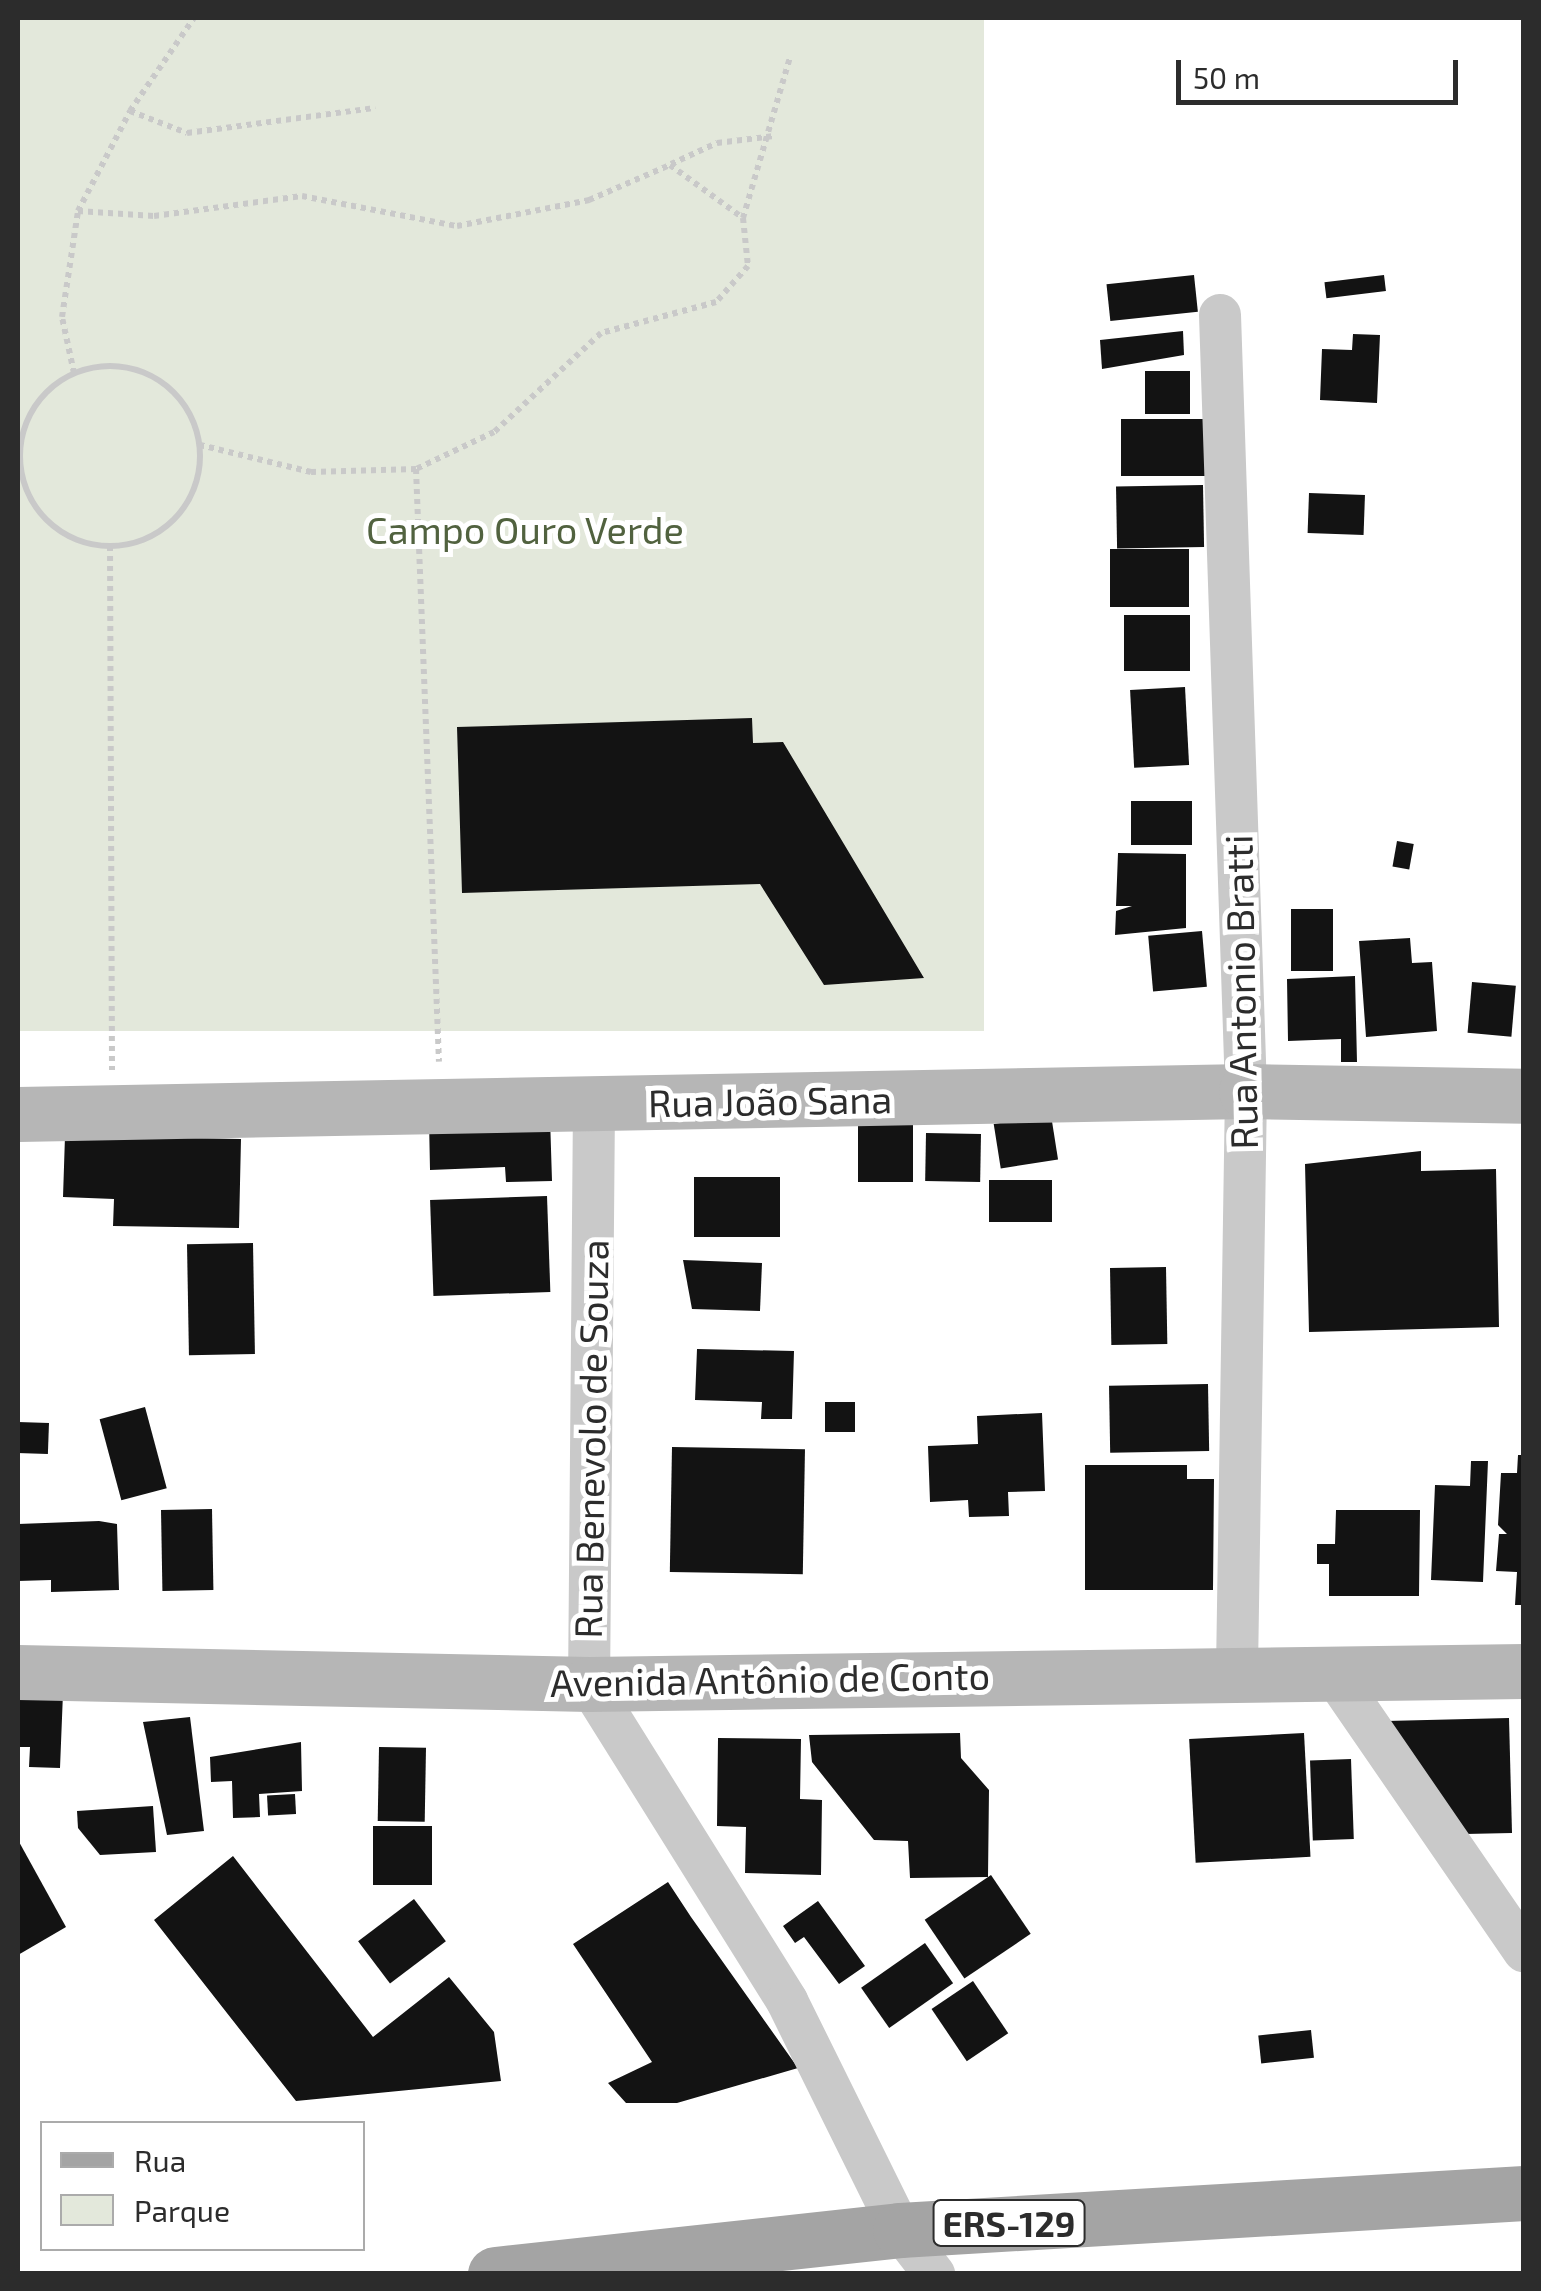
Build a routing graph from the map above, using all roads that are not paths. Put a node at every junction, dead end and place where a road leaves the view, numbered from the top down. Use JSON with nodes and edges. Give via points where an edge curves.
{"nodes":[{"id":1,"x":1220,"y":315,"type":"dead end"},
{"id":2,"x":1246,"y":1091,"type":"junction"},
{"id":3,"x":1524,"y":1096,"type":"edge"},
{"id":4,"x":594,"y":1104,"type":"junction"},
{"id":5,"x":18,"y":1114,"type":"edge"},
{"id":6,"x":1237,"y":1669,"type":"junction"},
{"id":7,"x":1524,"y":1671,"type":"edge"},
{"id":8,"x":18,"y":1672,"type":"edge"},
{"id":9,"x":1332,"y":1672,"type":"junction"},
{"id":10,"x":588,"y":1684,"type":"junction"},
{"id":11,"x":1524,"y":1950,"type":"edge"},
{"id":12,"x":1524,"y":2192,"type":"edge"},
{"id":13,"x":900,"y":2230,"type":"junction"},
{"id":14,"x":495,"y":2274,"type":"edge"},
{"id":15,"x":934,"y":2274,"type":"edge"}],
"edges":[{"from":1,"to":2,"type":"street","name":"Rua Antonio Bratti"},
{"from":2,"to":3,"type":"street","name":"Rua João Sana"},
{"from":2,"to":4,"type":"street","name":"Rua João Sana"},
{"from":2,"to":6,"type":"street","name":"Rua Antonio Bratti"},
{"from":4,"to":5,"type":"street","name":"Rua João Sana"},
{"from":4,"to":10,"type":"street","name":"Rua Benevolo de Souza"},
{"from":6,"to":9,"type":"street","name":"Avenida Antônio de Conto"},
{"from":6,"to":10,"type":"street","name":"Avenida Antônio de Conto"},
{"from":7,"to":9,"type":"street","name":"Avenida Antônio de Conto"},
{"from":8,"to":10,"type":"street","name":"Avenida Antônio de Conto"},
{"from":9,"to":11,"type":"street"},
{"from":10,"to":13,"type":"street","name":"Rua Benevolo de Souza","via":[[788,2001]]},
{"from":12,"to":13,"type":"main road","number":"ERS-129"},
{"from":13,"to":14,"type":"main road","number":"ERS-129"},
{"from":13,"to":15,"type":"street","name":"Rua Benevolo de Souza"}]}
